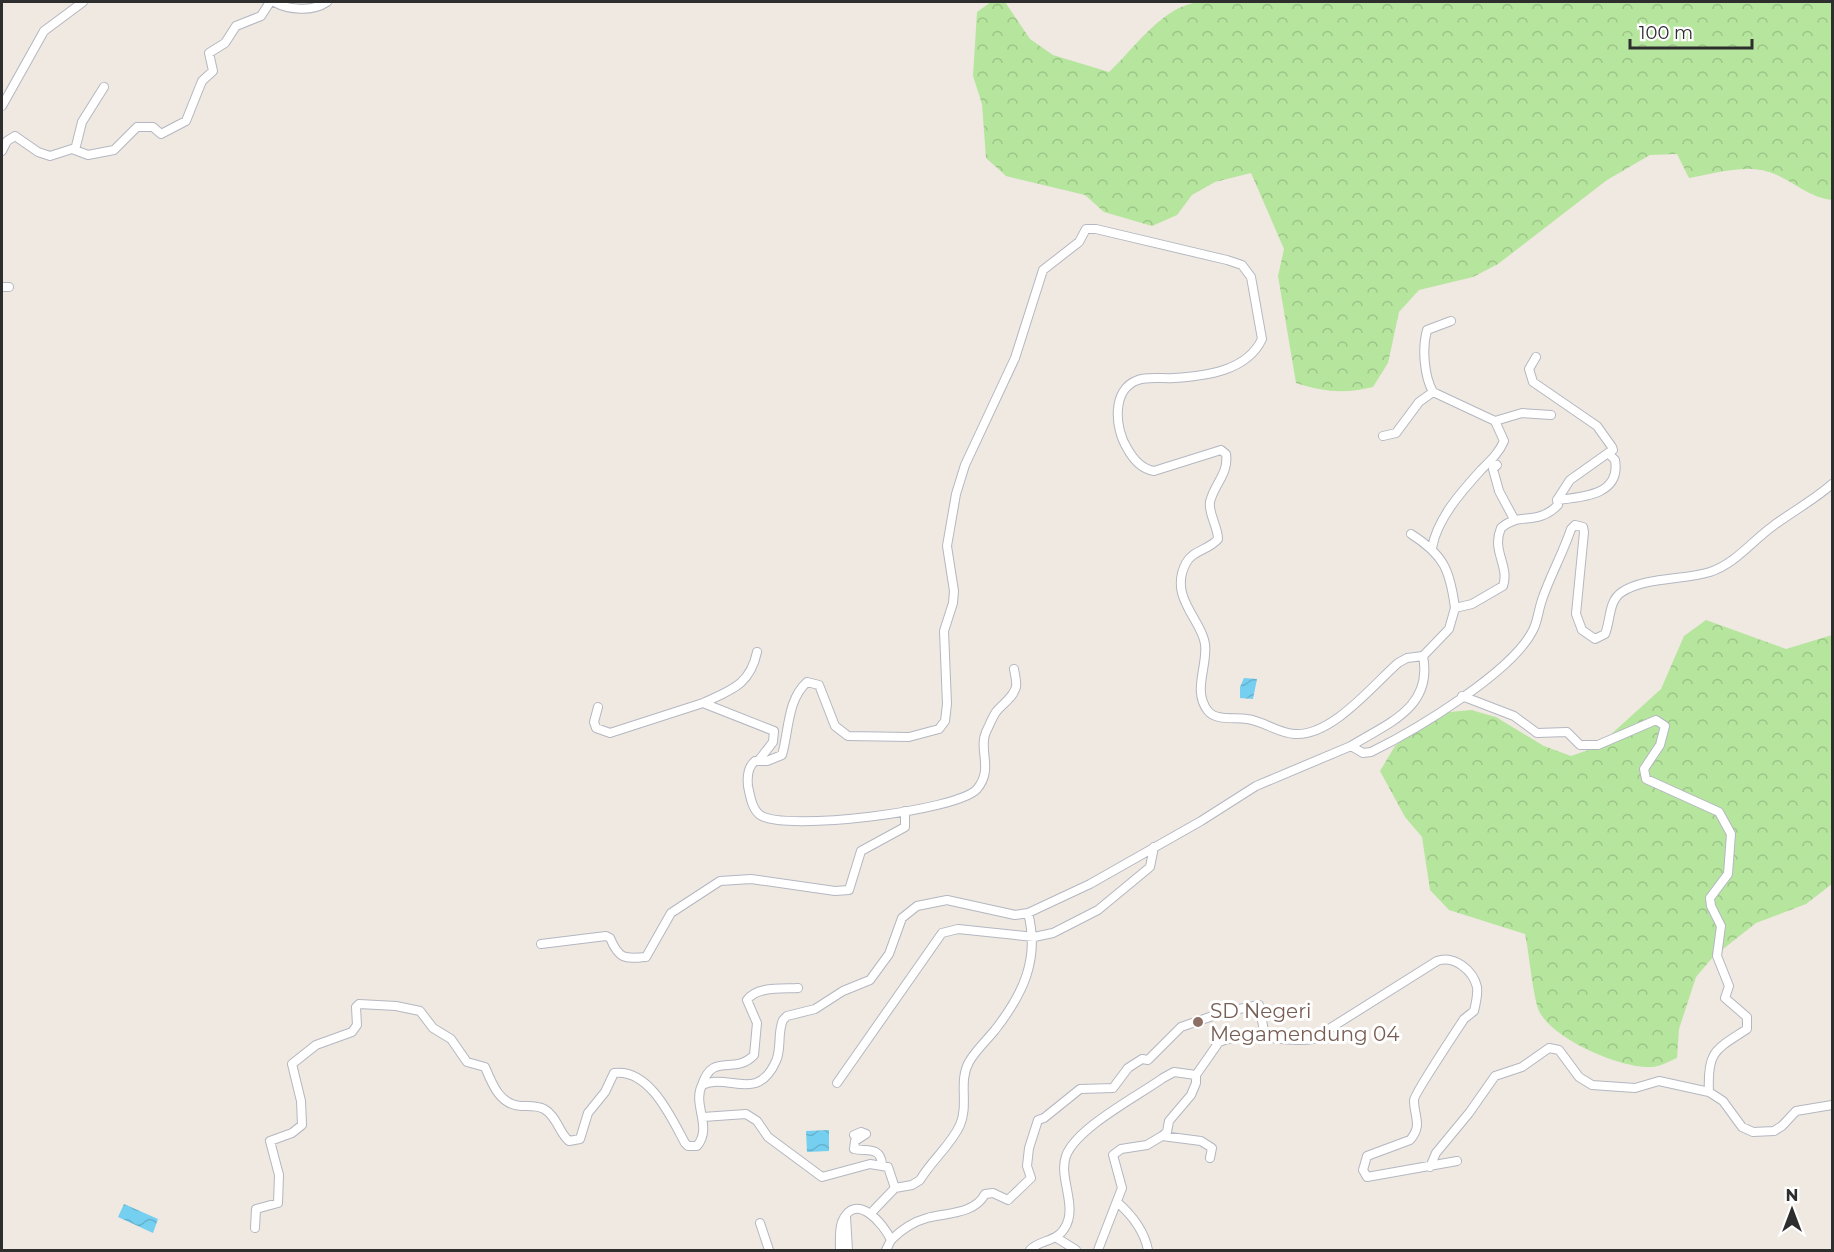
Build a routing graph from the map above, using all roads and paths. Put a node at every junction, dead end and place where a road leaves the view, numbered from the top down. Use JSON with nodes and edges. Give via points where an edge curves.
{"nodes":[{"id":1,"x":83,"y":2,"type":"edge"},
{"id":2,"x":272,"y":2,"type":"edge"},
{"id":3,"x":327,"y":2,"type":"edge"},
{"id":4,"x":104,"y":87,"type":"dead end"},
{"id":5,"x":2,"y":106,"type":"edge"},
{"id":6,"x":75,"y":150,"type":"junction"},
{"id":7,"x":2,"y":152,"type":"edge"},
{"id":8,"x":1451,"y":321,"type":"dead end"},
{"id":9,"x":1536,"y":357,"type":"dead end"},
{"id":10,"x":1433,"y":392,"type":"junction"},
{"id":11,"x":1551,"y":416,"type":"dead end"},
{"id":12,"x":1495,"y":421,"type":"junction"},
{"id":13,"x":1383,"y":436,"type":"dead end"},
{"id":14,"x":1608,"y":453,"type":"junction"},
{"id":15,"x":1497,"y":465,"type":"dead end"},
{"id":16,"x":1833,"y":484,"type":"edge"},
{"id":17,"x":1557,"y":500,"type":"junction"},
{"id":18,"x":1514,"y":519,"type":"junction"},
{"id":19,"x":1411,"y":534,"type":"dead end"},
{"id":20,"x":1432,"y":548,"type":"junction"},
{"id":21,"x":1455,"y":608,"type":"junction"},
{"id":22,"x":757,"y":652,"type":"dead end"},
{"id":23,"x":1423,"y":656,"type":"junction"},
{"id":24,"x":1014,"y":669,"type":"dead end"},
{"id":25,"x":1462,"y":696,"type":"junction"},
{"id":26,"x":703,"y":704,"type":"junction"},
{"id":27,"x":598,"y":707,"type":"dead end"},
{"id":28,"x":1351,"y":746,"type":"junction"},
{"id":29,"x":759,"y":760,"type":"junction"},
{"id":30,"x":905,"y":811,"type":"junction"},
{"id":31,"x":1154,"y":847,"type":"junction"},
{"id":32,"x":1029,"y":913,"type":"junction"},
{"id":33,"x":1035,"y":937,"type":"junction"},
{"id":34,"x":541,"y":944,"type":"dead end"},
{"id":35,"x":798,"y":988,"type":"dead end"},
{"id":36,"x":1265,"y":1036,"type":"junction"},
{"id":37,"x":1196,"y":1075,"type":"junction"},
{"id":38,"x":837,"y":1083,"type":"dead end"},
{"id":39,"x":702,"y":1085,"type":"junction"},
{"id":40,"x":1709,"y":1092,"type":"junction"},
{"id":41,"x":1833,"y":1105,"type":"edge"},
{"id":42,"x":703,"y":1117,"type":"junction"},
{"id":43,"x":854,"y":1135,"type":"dead end"},
{"id":44,"x":1162,"y":1136,"type":"junction"},
{"id":45,"x":1210,"y":1158,"type":"dead end"},
{"id":46,"x":1457,"y":1161,"type":"dead end"},
{"id":47,"x":882,"y":1164,"type":"junction"},
{"id":48,"x":1430,"y":1167,"type":"junction"},
{"id":49,"x":895,"y":1188,"type":"junction"},
{"id":50,"x":1117,"y":1202,"type":"junction"},
{"id":51,"x":871,"y":1213,"type":"junction"},
{"id":52,"x":846,"y":1215,"type":"junction"},
{"id":53,"x":760,"y":1223,"type":"dead end"},
{"id":54,"x":255,"y":1228,"type":"dead end"},
{"id":55,"x":1057,"y":1238,"type":"junction"},
{"id":56,"x":891,"y":1240,"type":"junction"},
{"id":57,"x":769,"y":1251,"type":"edge"},
{"id":58,"x":840,"y":1251,"type":"edge"},
{"id":59,"x":848,"y":1251,"type":"edge"},
{"id":60,"x":886,"y":1251,"type":"edge"},
{"id":61,"x":1030,"y":1251,"type":"edge"},
{"id":62,"x":1076,"y":1251,"type":"edge"},
{"id":63,"x":1098,"y":1251,"type":"edge"},
{"id":64,"x":1148,"y":1251,"type":"edge"}],
"edges":[{"from":1,"to":5,"type":"street","via":[[39,38]]},
{"from":2,"to":3,"type":"street","via":[[309,8]]},
{"from":2,"to":6,"type":"street","via":[[261,16],[236,26],[225,43],[209,53],[213,71],[202,81],[186,121],[161,134],[153,127],[137,127],[114,150],[88,155]]},
{"from":4,"to":6,"type":"street","via":[[82,122]]},
{"from":6,"to":7,"type":"street","via":[[50,156],[15,136],[7,141]]},
{"from":8,"to":10,"type":"street","via":[[1431,327],[1425,337],[1426,369]]},
{"from":9,"to":14,"type":"street","via":[[1529,369],[1533,382],[1597,426],[1612,447]]},
{"from":10,"to":12,"type":"street"},
{"from":10,"to":13,"type":"street","via":[[1419,402],[1396,433]]},
{"from":11,"to":12,"type":"street","via":[[1522,413]]},
{"from":12,"to":20,"type":"street","via":[[1504,441],[1502,447],[1439,523]]},
{"from":14,"to":17,"type":"street","via":[[1570,480]]},
{"from":14,"to":17,"type":"street","via":[[1615,460],[1616,475],[1605,489],[1584,497]]},
{"from":15,"to":18,"type":"street","via":[[1493,469],[1496,483]]},
{"from":16,"to":25,"type":"street","via":[[1725,565],[1622,592],[1612,605],[1605,634],[1595,639],[1585,634],[1577,621],[1584,532],[1581,525],[1572,526],[1534,629],[1492,678]]},
{"from":17,"to":18,"type":"street","via":[[1558,505],[1539,518]]},
{"from":18,"to":21,"type":"street","via":[[1501,528],[1498,536],[1505,575],[1503,586],[1472,604]]},
{"from":19,"to":20,"type":"street"},
{"from":20,"to":21,"type":"street","via":[[1449,573]]},
{"from":21,"to":23,"type":"street","via":[[1449,629]]},
{"from":22,"to":26,"type":"street","via":[[747,678]]},
{"from":23,"to":28,"type":"street","via":[[1425,680],[1416,701]]},
{"from":23,"to":29,"type":"street","via":[[1398,663],[1353,706],[1307,733],[1286,733],[1260,722],[1208,712],[1199,692],[1205,641],[1187,611],[1182,578],[1192,555],[1218,539],[1210,501],[1228,463],[1226,454],[1221,450],[1154,471],[1146,470],[1126,448],[1118,420],[1119,407],[1125,388],[1140,379],[1207,374],[1249,358],[1262,339],[1251,277],[1242,265],[1227,260],[1086,229],[1079,242],[1043,270],[1015,358],[959,484],[947,536],[954,598],[944,631],[947,704],[942,725],[929,733],[909,737],[844,735],[830,716],[819,685],[812,681],[798,692],[782,755]]},
{"from":24,"to":30,"type":"street","via":[[1016,687],[1011,698],[994,714],[984,737],[987,766],[978,787],[969,796],[953,802]]},
{"from":25,"to":28,"type":"street","via":[[1371,752],[1363,753]]},
{"from":25,"to":40,"type":"street","via":[[1514,716],[1538,733],[1567,732],[1580,745],[1598,745],[1656,720],[1665,726],[1660,745],[1644,769],[1646,779],[1719,812],[1731,834],[1728,874],[1710,898],[1720,926],[1717,956],[1729,986],[1725,998],[1747,1017],[1747,1029],[1715,1050],[1708,1069]]},
{"from":26,"to":27,"type":"street","via":[[610,733],[596,728]]},
{"from":26,"to":29,"type":"street","via":[[774,731],[773,742]]},
{"from":28,"to":31,"type":"street","via":[[1256,786]]},
{"from":29,"to":30,"type":"street","via":[[752,763],[748,785],[752,803],[761,816],[780,822],[804,822]]},
{"from":30,"to":34,"type":"street","via":[[905,827],[861,851],[849,890],[751,879],[726,880],[671,913],[646,957],[626,958],[616,952],[606,936]]},
{"from":31,"to":32,"type":"street"},
{"from":31,"to":33,"type":"street","via":[[1151,866],[1098,910],[1053,933]]},
{"from":32,"to":33,"type":"street"},
{"from":32,"to":39,"type":"street","via":[[1015,915],[947,900],[917,906],[902,918],[889,954],[870,980],[816,1009],[783,1020],[777,1059],[763,1079],[743,1085],[717,1081]]},
{"from":33,"to":38,"type":"street","via":[[958,929],[942,933]]},
{"from":33,"to":49,"type":"street","via":[[1021,990],[968,1064],[960,1125],[920,1180]]},
{"from":35,"to":39,"type":"street","via":[[760,991],[750,996],[747,1000],[757,1023],[754,1055],[735,1066],[714,1066],[706,1073]]},
{"from":36,"to":37,"type":"street","via":[[1219,1042]]},
{"from":36,"to":48,"type":"street","via":[[1290,1041],[1312,1039],[1437,961],[1456,961],[1471,973],[1476,985],[1474,1011],[1464,1019],[1415,1094],[1418,1121],[1414,1135],[1367,1156],[1363,1170],[1367,1177]]},
{"from":36,"to":56,"type":"street","via":[[1259,1005],[1180,1027],[1148,1060],[1142,1059],[1128,1068],[1113,1088],[1080,1089],[1038,1120],[1029,1148],[1027,1166],[1031,1178],[1008,1200],[993,1192],[985,1194],[981,1201],[958,1212],[910,1225]]},
{"from":37,"to":44,"type":"street","via":[[1191,1095],[1168,1120],[1167,1132]]},
{"from":37,"to":55,"type":"street","via":[[1174,1072],[1163,1078],[1087,1130],[1072,1145],[1065,1158],[1068,1221]]},
{"from":39,"to":42,"type":"street","via":[[698,1104]]},
{"from":40,"to":41,"type":"street","via":[[1723,1101],[1742,1127],[1753,1132],[1774,1131],[1796,1111]]},
{"from":40,"to":48,"type":"street","via":[[1659,1081],[1635,1088],[1592,1085],[1579,1077],[1559,1050],[1550,1048],[1522,1066],[1495,1076],[1436,1153]]},
{"from":42,"to":47,"type":"street","via":[[753,1117],[768,1137],[822,1177]]},
{"from":42,"to":54,"type":"street","via":[[701,1141],[697,1146],[688,1146],[663,1104],[641,1080],[632,1074],[614,1073],[588,1113],[580,1139],[570,1141],[543,1108],[517,1106],[500,1096],[484,1066],[467,1062],[451,1039],[420,1011],[360,1003],[356,1006],[357,1025],[352,1032],[316,1045],[292,1064],[302,1125],[270,1141],[279,1181],[278,1203],[256,1209]]},
{"from":43,"to":47,"type":"street","via":[[866,1134],[855,1141],[854,1149],[876,1151]]},
{"from":44,"to":45,"type":"street","via":[[1201,1141],[1212,1148]]},
{"from":44,"to":50,"type":"street","via":[[1113,1155],[1122,1188]]},
{"from":46,"to":48,"type":"street"},
{"from":47,"to":49,"type":"street","via":[[891,1172]]},
{"from":49,"to":51,"type":"street"},
{"from":50,"to":63,"type":"street"},
{"from":50,"to":64,"type":"street","via":[[1142,1231]]},
{"from":51,"to":52,"type":"street","via":[[858,1210]]},
{"from":51,"to":56,"type":"street"},
{"from":52,"to":58,"type":"street","via":[[841,1223]]},
{"from":52,"to":59,"type":"street"},
{"from":53,"to":57,"type":"street"},
{"from":55,"to":61,"type":"street"},
{"from":55,"to":62,"type":"street"},
{"from":56,"to":60,"type":"street"}]}
